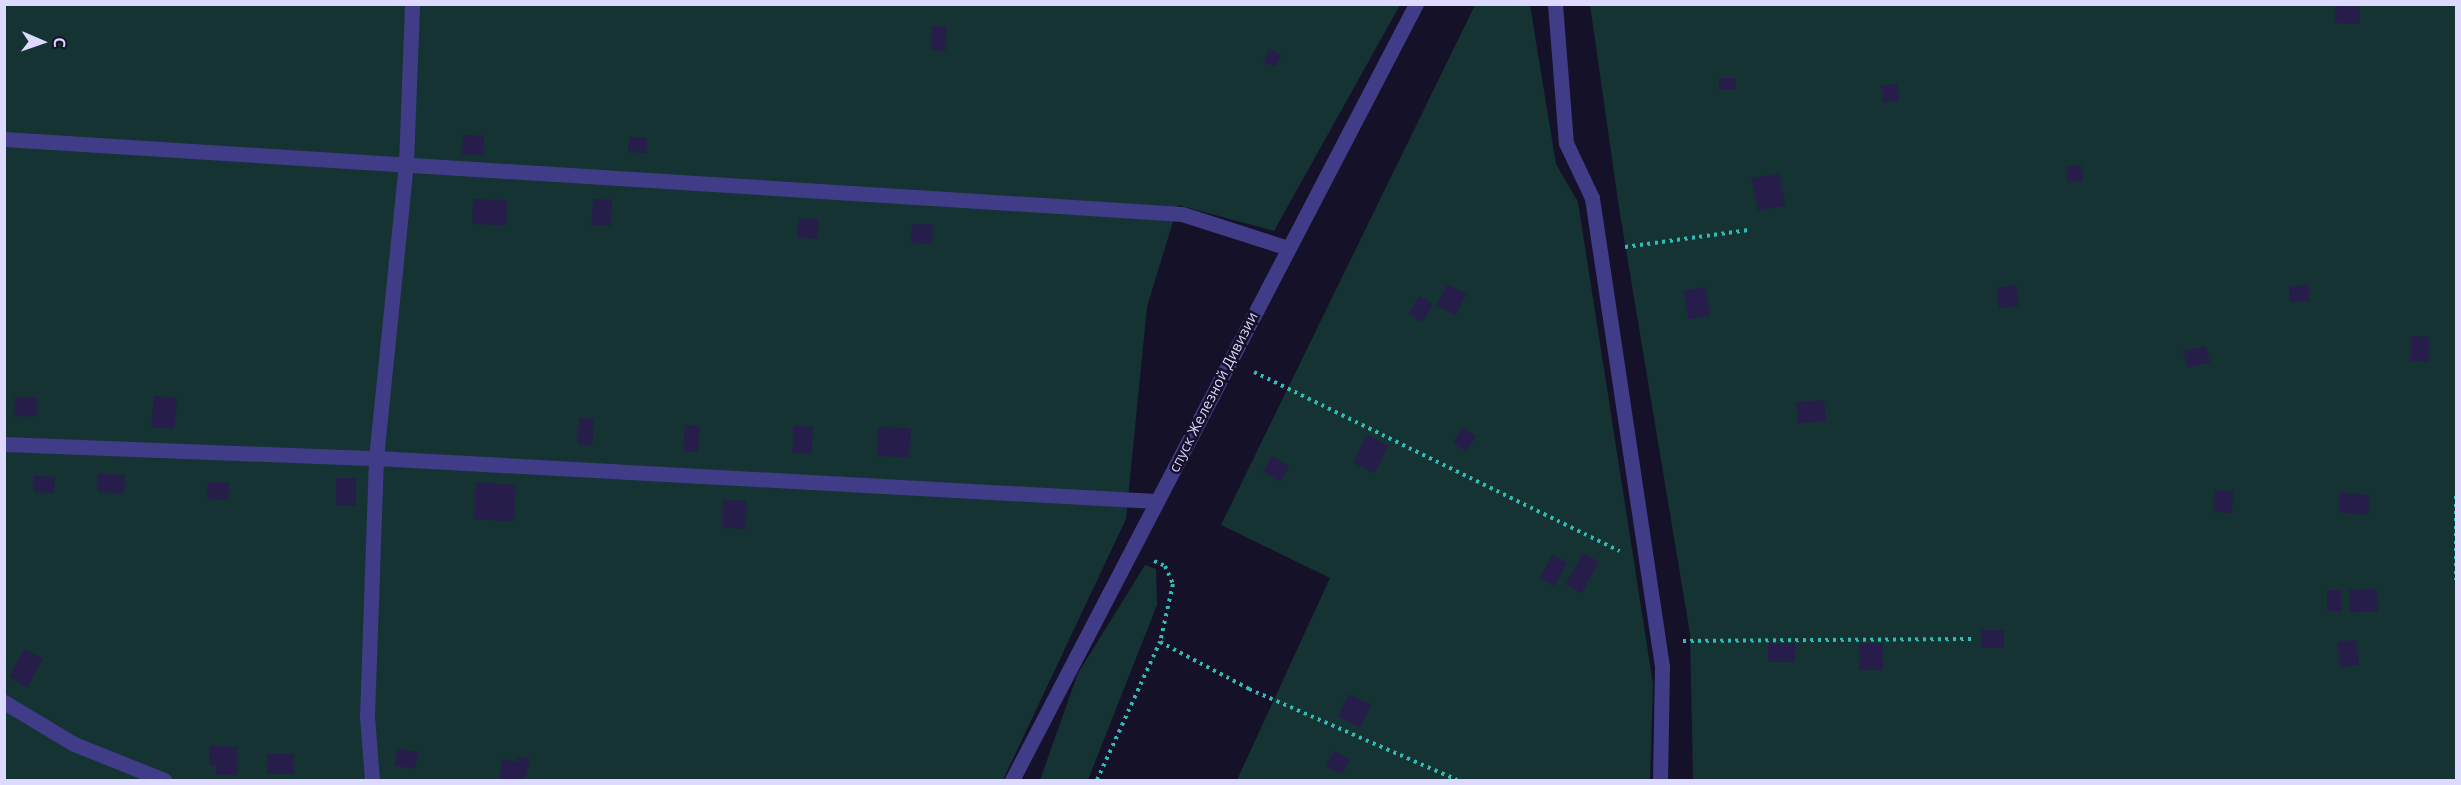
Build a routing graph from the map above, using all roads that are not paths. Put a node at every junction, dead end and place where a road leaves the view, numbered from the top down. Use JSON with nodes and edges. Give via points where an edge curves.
{"nodes":[{"id":1,"x":412,"y":4,"type":"edge"},
{"id":2,"x":1416,"y":4,"type":"edge"},
{"id":3,"x":1555,"y":4,"type":"edge"},
{"id":4,"x":4,"y":139,"type":"edge"},
{"id":5,"x":406,"y":163,"type":"junction"},
{"id":6,"x":1288,"y":248,"type":"junction"},
{"id":7,"x":4,"y":444,"type":"edge"},
{"id":8,"x":376,"y":458,"type":"junction"},
{"id":9,"x":1156,"y":501,"type":"junction"},
{"id":10,"x":4,"y":702,"type":"edge"},
{"id":11,"x":164,"y":780,"type":"edge"},
{"id":12,"x":372,"y":780,"type":"edge"},
{"id":13,"x":1012,"y":780,"type":"edge"},
{"id":14,"x":1660,"y":780,"type":"edge"}],
"edges":[{"from":1,"to":5,"type":"lane"},
{"from":2,"to":6,"type":"lane","name":"спуск Железной Дивизии"},
{"from":3,"to":14,"type":"lane","via":[[1566,143],[1592,198],[1662,667]]},
{"from":4,"to":5,"type":"lane"},
{"from":5,"to":6,"type":"lane","via":[[1182,214]]},
{"from":5,"to":8,"type":"lane"},
{"from":6,"to":9,"type":"lane","name":"спуск Железной Дивизии"},
{"from":7,"to":8,"type":"lane"},
{"from":8,"to":9,"type":"lane"},
{"from":8,"to":12,"type":"lane","via":[[367,716]]},
{"from":9,"to":13,"type":"lane","name":"спуск Железной Дивизии"},
{"from":10,"to":11,"type":"lane","via":[[74,744]]}]}
